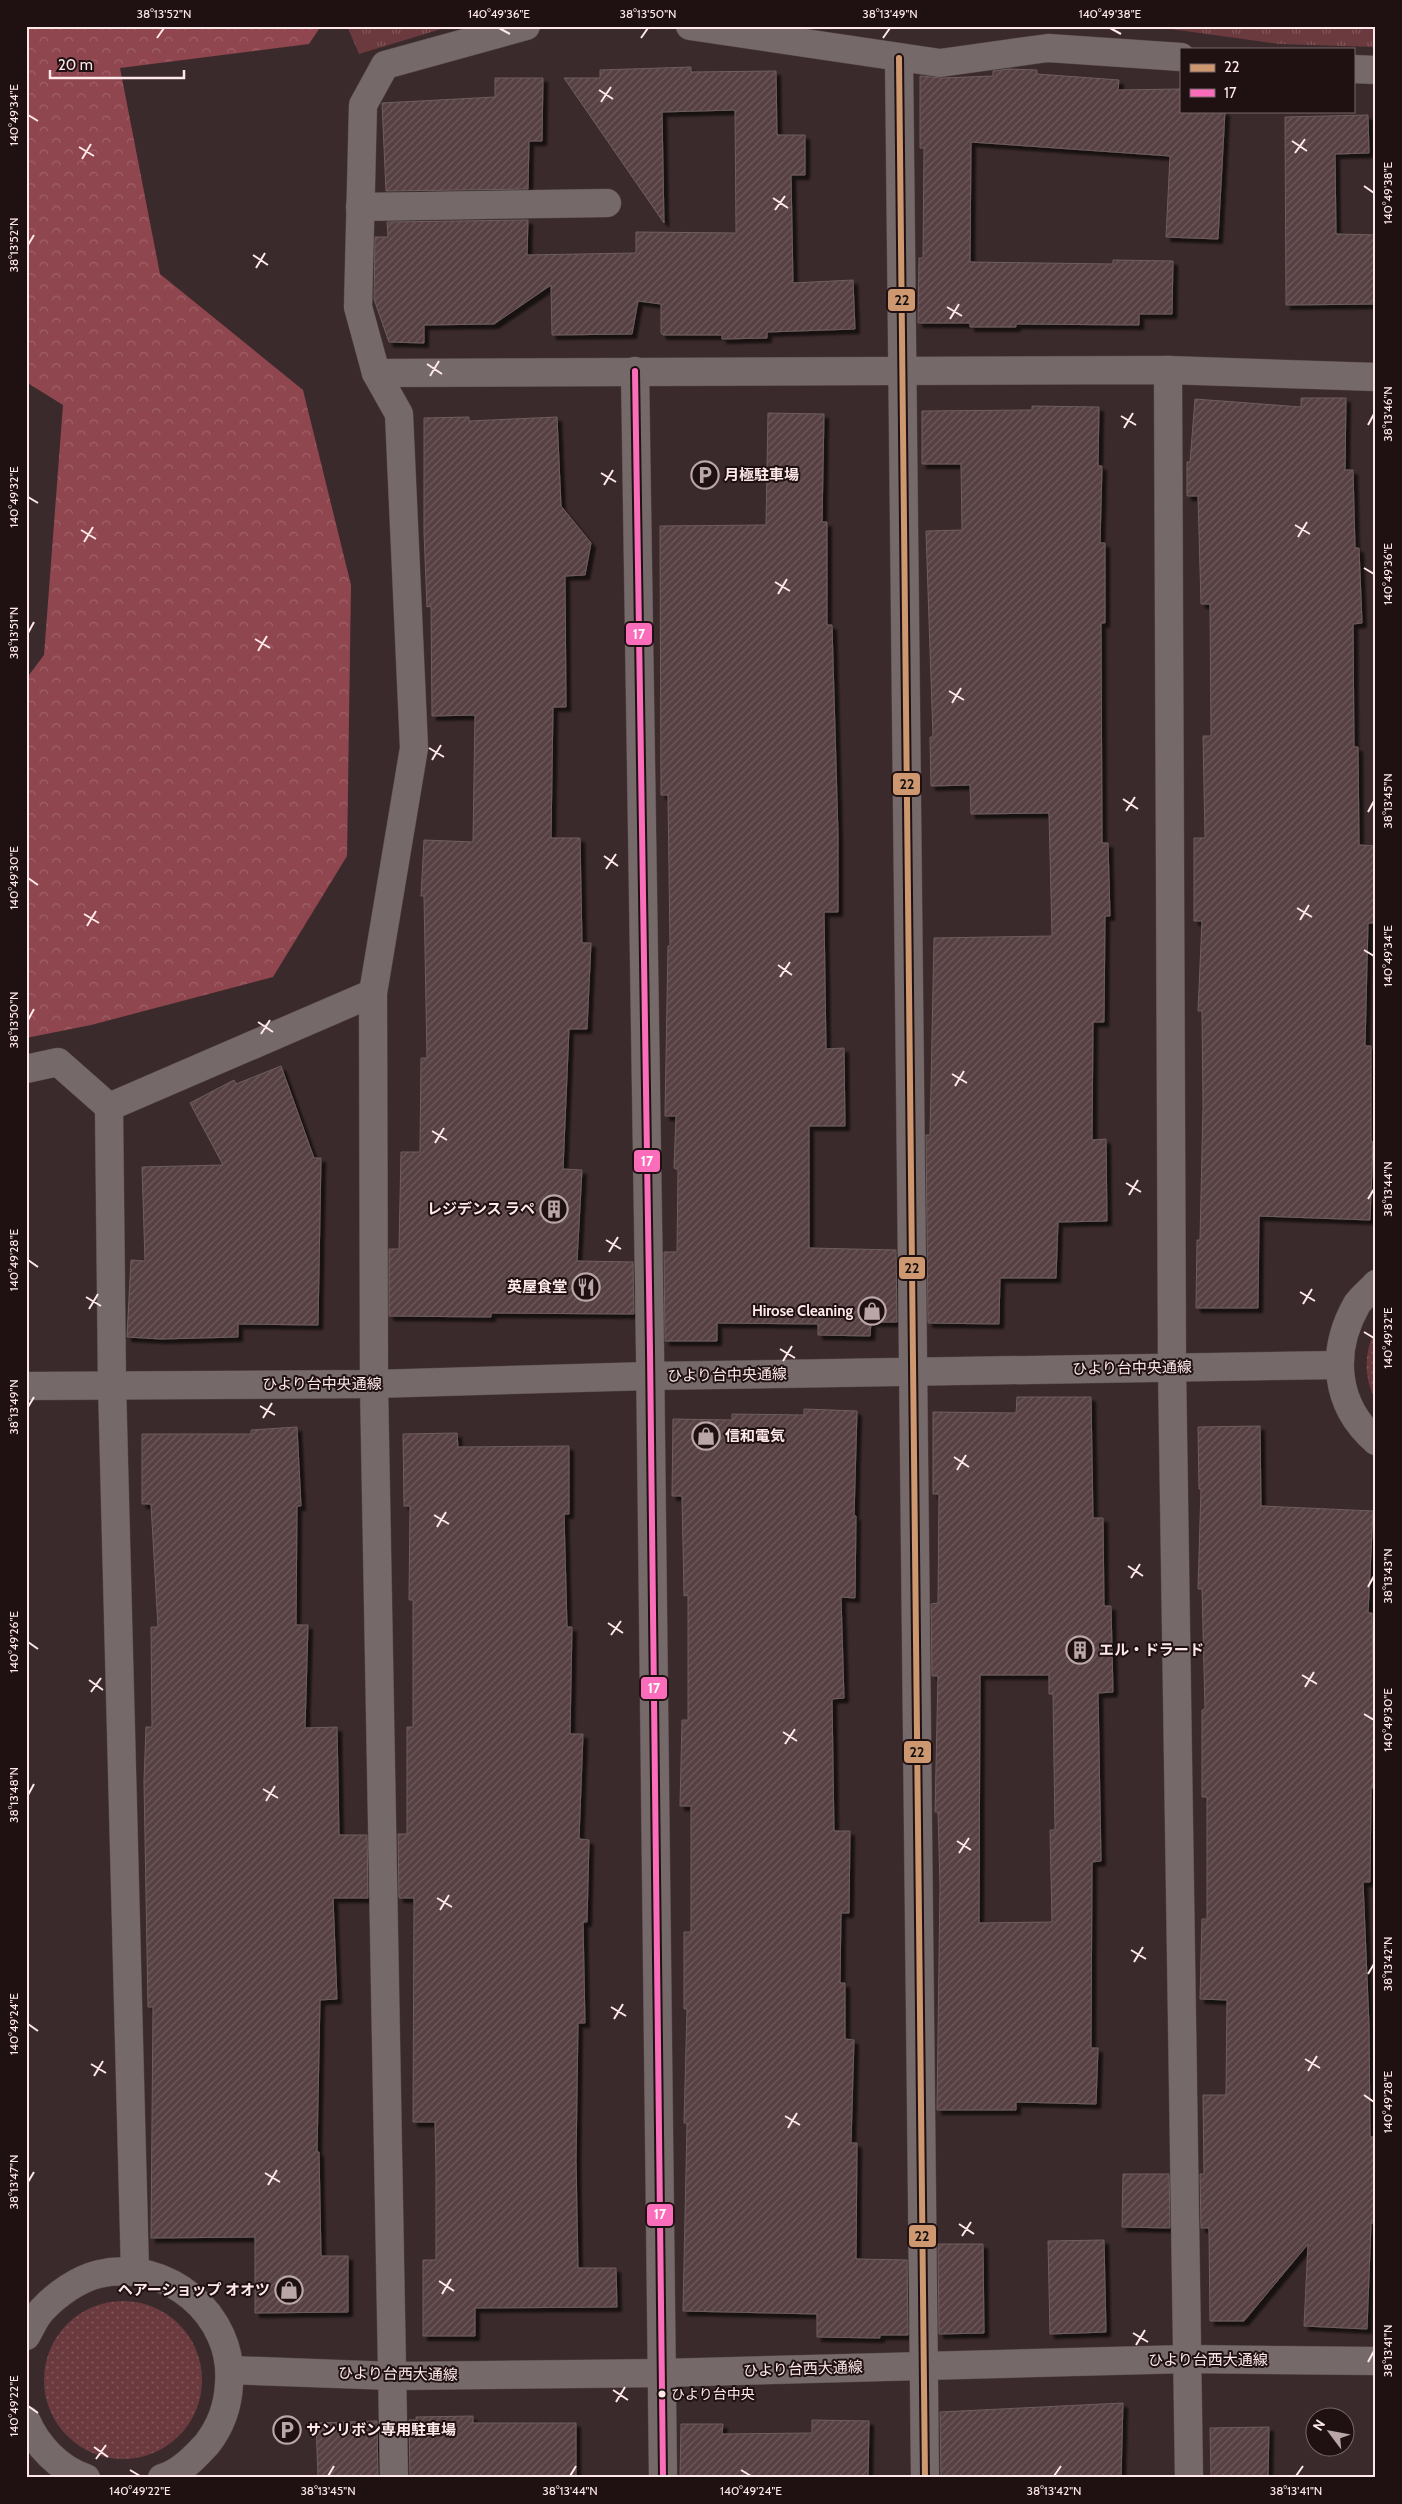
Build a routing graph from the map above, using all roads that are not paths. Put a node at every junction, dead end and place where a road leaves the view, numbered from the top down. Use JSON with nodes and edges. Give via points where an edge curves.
{"nodes":[{"id":1,"x":526,"y":26,"type":"edge"},
{"id":2,"x":690,"y":26,"type":"edge"},
{"id":3,"x":1180,"y":57,"type":"edge"},
{"id":4,"x":899,"y":58,"type":"junction"},
{"id":5,"x":1354,"y":68,"type":"edge"},
{"id":6,"x":1376,"y":70,"type":"edge"},
{"id":7,"x":606,"y":203,"type":"dead end"},
{"id":8,"x":360,"y":207,"type":"junction"},
{"id":9,"x":1168,"y":370,"type":"junction"},
{"id":10,"x":635,"y":371,"type":"junction"},
{"id":11,"x":900,"y":372,"type":"junction"},
{"id":12,"x":376,"y":373,"type":"junction"},
{"id":13,"x":1376,"y":376,"type":"edge"},
{"id":14,"x":373,"y":993,"type":"junction"},
{"id":15,"x":26,"y":1069,"type":"edge"},
{"id":16,"x":109,"y":1107,"type":"junction"},
{"id":17,"x":1376,"y":1284,"type":"edge"},
{"id":18,"x":1338,"y":1365,"type":"junction"},
{"id":19,"x":1172,"y":1367,"type":"junction"},
{"id":20,"x":912,"y":1373,"type":"junction"},
{"id":21,"x":650,"y":1376,"type":"junction"},
{"id":22,"x":112,"y":1384,"type":"junction"},
{"id":23,"x":374,"y":1384,"type":"junction"},
{"id":24,"x":26,"y":1386,"type":"edge"},
{"id":25,"x":1376,"y":1441,"type":"edge"},
{"id":26,"x":135,"y":2272,"type":"junction"},
{"id":27,"x":26,"y":2336,"type":"edge"},
{"id":28,"x":1187,"y":2359,"type":"junction"},
{"id":29,"x":1376,"y":2361,"type":"edge"},
{"id":30,"x":923,"y":2366,"type":"junction"},
{"id":31,"x":230,"y":2370,"type":"junction"},
{"id":32,"x":662,"y":2372,"type":"junction"},
{"id":33,"x":393,"y":2376,"type":"junction"},
{"id":34,"x":26,"y":2420,"type":"edge"},
{"id":35,"x":86,"y":2478,"type":"edge"},
{"id":36,"x":162,"y":2478,"type":"edge"},
{"id":37,"x":394,"y":2478,"type":"edge"},
{"id":38,"x":663,"y":2478,"type":"edge"},
{"id":39,"x":925,"y":2478,"type":"edge"},
{"id":40,"x":1189,"y":2478,"type":"edge"}],
"edges":[{"from":1,"to":8,"type":"street","via":[[385,65],[363,105]]},
{"from":2,"to":4,"type":"street"},
{"from":3,"to":4,"type":"street","via":[[1048,48],[940,63]]},
{"from":4,"to":11,"type":"street"},
{"from":5,"to":6,"type":"street"},
{"from":7,"to":8,"type":"street"},
{"from":8,"to":12,"type":"street","via":[[358,307]]},
{"from":9,"to":11,"type":"street"},
{"from":9,"to":13,"type":"street"},
{"from":9,"to":19,"type":"street"},
{"from":10,"to":11,"type":"street"},
{"from":10,"to":12,"type":"street"},
{"from":10,"to":21,"type":"street"},
{"from":11,"to":20,"type":"street"},
{"from":12,"to":14,"type":"street","via":[[399,414],[414,748]]},
{"from":14,"to":16,"type":"street"},
{"from":14,"to":23,"type":"street"},
{"from":15,"to":16,"type":"street","via":[[58,1062]]},
{"from":16,"to":22,"type":"street"},
{"from":17,"to":18,"type":"street","via":[[1358,1303],[1343,1335]]},
{"from":18,"to":19,"type":"street","name":"ひより台中央通線"},
{"from":18,"to":25,"type":"street","via":[[1347,1404],[1364,1431]]},
{"from":19,"to":20,"type":"street","name":"ひより台中央通線"},
{"from":19,"to":28,"type":"street"},
{"from":20,"to":21,"type":"street","name":"ひより台中央通線"},
{"from":20,"to":30,"type":"street"},
{"from":21,"to":23,"type":"street","name":"ひより台中央通線"},
{"from":21,"to":32,"type":"street"},
{"from":22,"to":23,"type":"street","name":"ひより台中央通線"},
{"from":22,"to":24,"type":"street","name":"ひより台中央通線"},
{"from":22,"to":26,"type":"street"},
{"from":23,"to":33,"type":"street"},
{"from":26,"to":27,"type":"street","via":[[99,2274],[67,2288],[40,2311]]},
{"from":26,"to":31,"type":"street","via":[[170,2281],[201,2303],[221,2334]]},
{"from":28,"to":29,"type":"street","name":"ひより台西大通線"},
{"from":28,"to":30,"type":"street","name":"ひより台西大通線"},
{"from":28,"to":40,"type":"street"},
{"from":30,"to":32,"type":"street","name":"ひより台西大通線"},
{"from":30,"to":39,"type":"street"},
{"from":31,"to":33,"type":"street","name":"ひより台西大通線"},
{"from":31,"to":36,"type":"street","via":[[228,2403],[215,2434],[194,2459]]},
{"from":32,"to":33,"type":"street","name":"ひより台西大通線"},
{"from":32,"to":38,"type":"street"},
{"from":33,"to":37,"type":"street"},
{"from":34,"to":35,"type":"street","via":[[51,2457]]}]}
